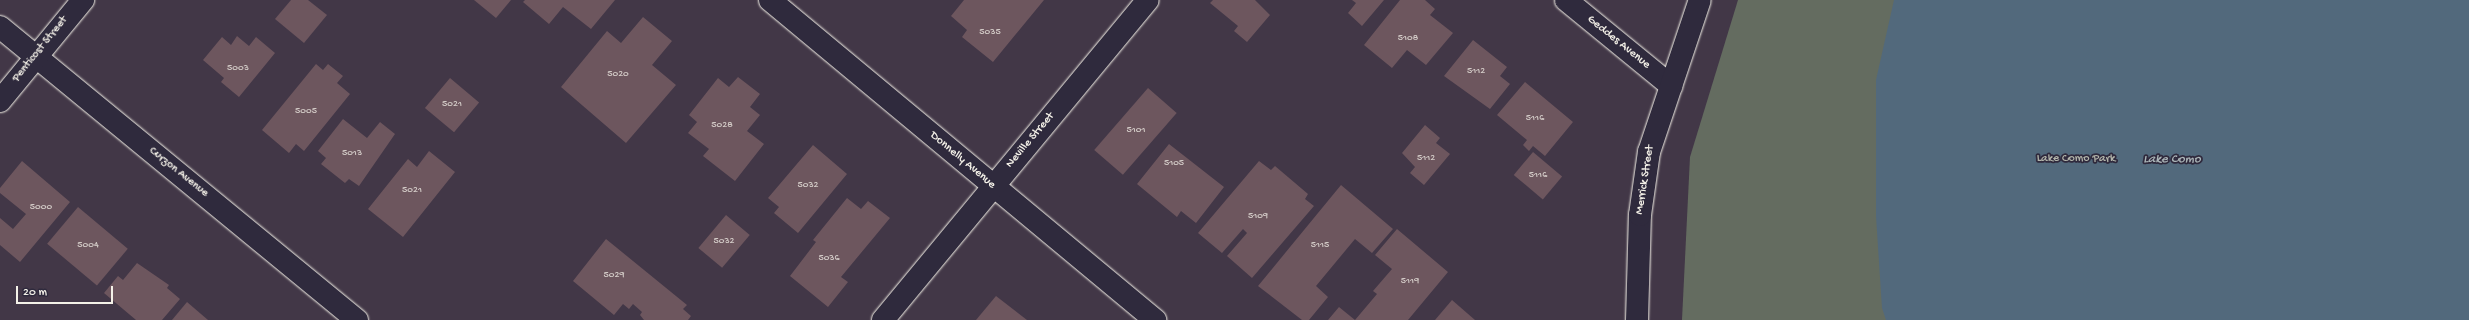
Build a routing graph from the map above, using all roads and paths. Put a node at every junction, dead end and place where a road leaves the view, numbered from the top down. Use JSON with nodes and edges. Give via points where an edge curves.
{"nodes":[{"id":1,"x":83,"y":0,"type":"edge"},
{"id":2,"x":770,"y":0,"type":"edge"},
{"id":3,"x":1148,"y":0,"type":"edge"},
{"id":4,"x":1566,"y":0,"type":"edge"},
{"id":5,"x":1700,"y":0,"type":"edge"},
{"id":6,"x":0,"y":27,"type":"edge"},
{"id":7,"x":36,"y":57,"type":"junction"},
{"id":8,"x":1671,"y":86,"type":"junction"},
{"id":9,"x":0,"y":101,"type":"edge"},
{"id":10,"x":993,"y":187,"type":"junction"},
{"id":11,"x":356,"y":320,"type":"edge"},
{"id":12,"x":883,"y":320,"type":"edge"},
{"id":13,"x":1155,"y":320,"type":"edge"},
{"id":14,"x":1637,"y":320,"type":"edge"}],
"edges":[{"from":1,"to":7,"type":"street","name":"Penticost Street"},
{"from":2,"to":10,"type":"street","name":"Donnelly Avenue"},
{"from":3,"to":10,"type":"street","name":"Neville Street"},
{"from":4,"to":8,"type":"street","name":"Geddes Avenue"},
{"from":5,"to":8,"type":"street","name":"Merrick Street"},
{"from":6,"to":7,"type":"street","name":"Curzon Avenue"},
{"from":7,"to":9,"type":"street","name":"Penticost Street"},
{"from":7,"to":11,"type":"street","name":"Curzon Avenue"},
{"from":8,"to":14,"type":"street","name":"Merrick Street","via":[[1646,168],[1640,216]]},
{"from":10,"to":12,"type":"street","name":"Neville Street"},
{"from":10,"to":13,"type":"street","name":"Donnelly Avenue"}]}
